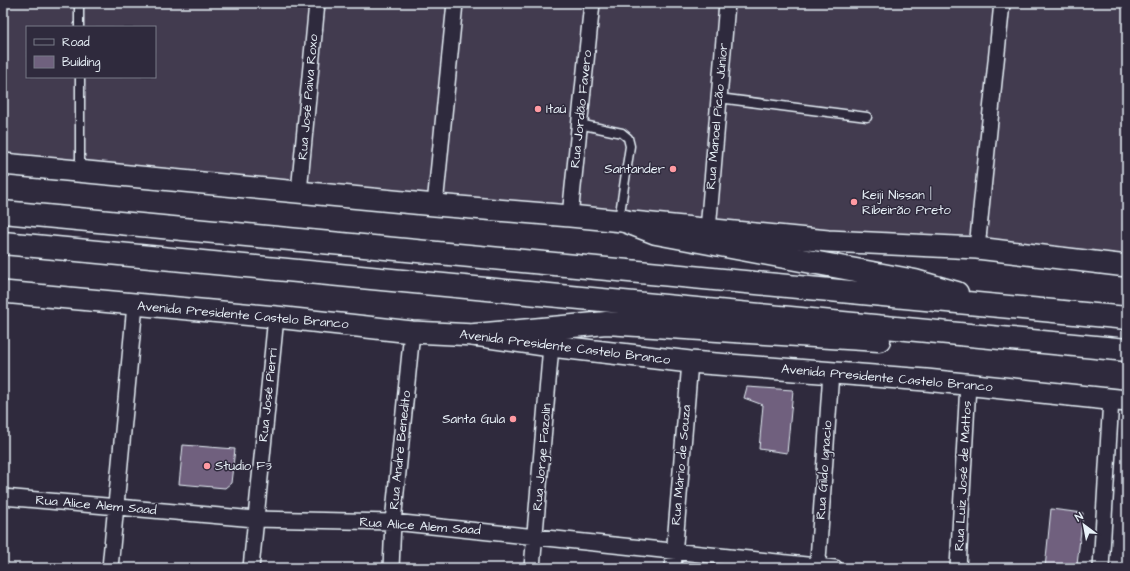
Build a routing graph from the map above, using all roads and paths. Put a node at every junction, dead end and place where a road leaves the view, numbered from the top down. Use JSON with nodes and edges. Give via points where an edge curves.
{"nodes":[{"id":1,"x":79,"y":3,"type":"edge"},
{"id":2,"x":317,"y":3,"type":"edge"},
{"id":3,"x":455,"y":3,"type":"edge"},
{"id":4,"x":592,"y":3,"type":"edge"},
{"id":5,"x":727,"y":3,"type":"edge"},
{"id":6,"x":1002,"y":3,"type":"edge"},
{"id":7,"x":80,"y":26,"type":"edge"},
{"id":8,"x":80,"y":78,"type":"edge"},
{"id":9,"x":719,"y":98,"type":"junction"},
{"id":10,"x":867,"y":117,"type":"dead end"},
{"id":11,"x":580,"y":124,"type":"junction"},
{"id":12,"x":3,"y":164,"type":"edge"},
{"id":13,"x":80,"y":171,"type":"junction"},
{"id":14,"x":299,"y":192,"type":"junction"},
{"id":15,"x":435,"y":205,"type":"junction"},
{"id":16,"x":3,"y":212,"type":"edge"},
{"id":17,"x":570,"y":216,"type":"junction"},
{"id":18,"x":622,"y":221,"type":"junction"},
{"id":19,"x":708,"y":230,"type":"junction"},
{"id":20,"x":3,"y":243,"type":"edge"},
{"id":21,"x":977,"y":248,"type":"junction"},
{"id":22,"x":1127,"y":266,"type":"edge"},
{"id":23,"x":3,"y":292,"type":"edge"},
{"id":24,"x":135,"y":305,"type":"junction"},
{"id":25,"x":1014,"y":308,"type":"junction"},
{"id":26,"x":276,"y":317,"type":"junction"},
{"id":27,"x":1127,"y":318,"type":"edge"},
{"id":28,"x":412,"y":332,"type":"junction"},
{"id":29,"x":475,"y":335,"type":"junction"},
{"id":30,"x":1045,"y":342,"type":"junction"},
{"id":31,"x":551,"y":346,"type":"junction"},
{"id":32,"x":1127,"y":350,"type":"edge"},
{"id":33,"x":690,"y":362,"type":"junction"},
{"id":34,"x":831,"y":372,"type":"junction"},
{"id":35,"x":968,"y":384,"type":"junction"},
{"id":36,"x":1119,"y":400,"type":"edge"},
{"id":37,"x":3,"y":497,"type":"edge"},
{"id":38,"x":116,"y":507,"type":"junction"},
{"id":39,"x":255,"y":519,"type":"junction"},
{"id":40,"x":393,"y":522,"type":"junction"},
{"id":41,"x":535,"y":536,"type":"junction"},
{"id":42,"x":674,"y":551,"type":"junction"},
{"id":43,"x":816,"y":567,"type":"edge"},
{"id":44,"x":110,"y":568,"type":"edge"},
{"id":45,"x":250,"y":568,"type":"edge"},
{"id":46,"x":391,"y":568,"type":"edge"},
{"id":47,"x":532,"y":568,"type":"edge"},
{"id":48,"x":673,"y":568,"type":"edge"},
{"id":49,"x":835,"y":568,"type":"edge"},
{"id":50,"x":958,"y":568,"type":"edge"},
{"id":51,"x":1101,"y":568,"type":"edge"}],
"edges":[{"from":1,"to":7,"type":"lane"},
{"from":2,"to":14,"type":"street","name":"Rua José Paiva Roxo"},
{"from":3,"to":15,"type":"street"},
{"from":4,"to":11,"type":"street","name":"Rua Jordão Favero"},
{"from":5,"to":9,"type":"street","name":"Rua Manoel Picão Júnior"},
{"from":6,"to":21,"type":"street"},
{"from":8,"to":13,"type":"lane"},
{"from":9,"to":10,"type":"lane"},
{"from":9,"to":19,"type":"street","name":"Rua Manoel Picão Júnior"},
{"from":11,"to":17,"type":"street","name":"Rua Jordão Favero"},
{"from":11,"to":18,"type":"lane","via":[[622,133],[628,138],[630,146]]},
{"from":12,"to":13,"type":"main road"},
{"from":13,"to":14,"type":"main road"},
{"from":14,"to":15,"type":"main road"},
{"from":15,"to":17,"type":"main road"},
{"from":16,"to":25,"type":"main road"},
{"from":17,"to":18,"type":"main road"},
{"from":18,"to":19,"type":"main road"},
{"from":18,"to":25,"type":"main road","via":[[656,233],[915,281]]},
{"from":19,"to":21,"type":"main road","via":[[828,241]]},
{"from":20,"to":30,"type":"main road"},
{"from":21,"to":22,"type":"main road"},
{"from":23,"to":24,"type":"main road","name":"Avenida Presidente Castelo Branco"},
{"from":24,"to":26,"type":"main road","name":"Avenida Presidente Castelo Branco"},
{"from":24,"to":38,"type":"street"},
{"from":25,"to":27,"type":"main road"},
{"from":26,"to":28,"type":"main road","name":"Avenida Presidente Castelo Branco"},
{"from":26,"to":39,"type":"street","name":"Rua José Pierri"},
{"from":28,"to":29,"type":"main road","name":"Avenida Presidente Castelo Branco"},
{"from":28,"to":40,"type":"street","name":"Rua André Benedito"},
{"from":29,"to":30,"type":"main road","via":[[606,323],[885,341]]},
{"from":29,"to":31,"type":"main road","name":"Avenida Presidente Castelo Branco"},
{"from":30,"to":32,"type":"main road"},
{"from":31,"to":33,"type":"main road","name":"Avenida Presidente Castelo Branco"},
{"from":31,"to":41,"type":"street","name":"Rua Jorge Fazolin"},
{"from":33,"to":34,"type":"main road","name":"Avenida Presidente Castelo Branco"},
{"from":33,"to":42,"type":"street","name":"Rua Mário de Souza"},
{"from":34,"to":35,"type":"main road","name":"Avenida Presidente Castelo Branco"},
{"from":34,"to":43,"type":"street","name":"Rua Gildo Ignacio"},
{"from":35,"to":36,"type":"main road","name":"Avenida Presidente Castelo Branco"},
{"from":35,"to":50,"type":"street","name":"Rua Luiz José de Mattos"},
{"from":36,"to":51,"type":"street"},
{"from":37,"to":38,"type":"street","name":"Rua Alice Alem Saad"},
{"from":38,"to":39,"type":"street","name":"Rua Alice Alem Saad"},
{"from":38,"to":44,"type":"street"},
{"from":39,"to":40,"type":"street","name":"Rua Alice Alem Saad"},
{"from":39,"to":45,"type":"street","name":"Rua José Pierri"},
{"from":40,"to":41,"type":"street","name":"Rua Alice Alem Saad"},
{"from":40,"to":46,"type":"street","name":"Rua André Benedito"},
{"from":41,"to":42,"type":"street","name":"Rua Alice Alem Saad"},
{"from":41,"to":47,"type":"street","name":"Rua Jorge Fazolin"},
{"from":42,"to":43,"type":"street","name":"Rua Alice Alem Saad"},
{"from":42,"to":48,"type":"street","name":"Rua Mário de Souza"},
{"from":43,"to":49,"type":"street","name":"Rua Alice Alem Saad"}]}
